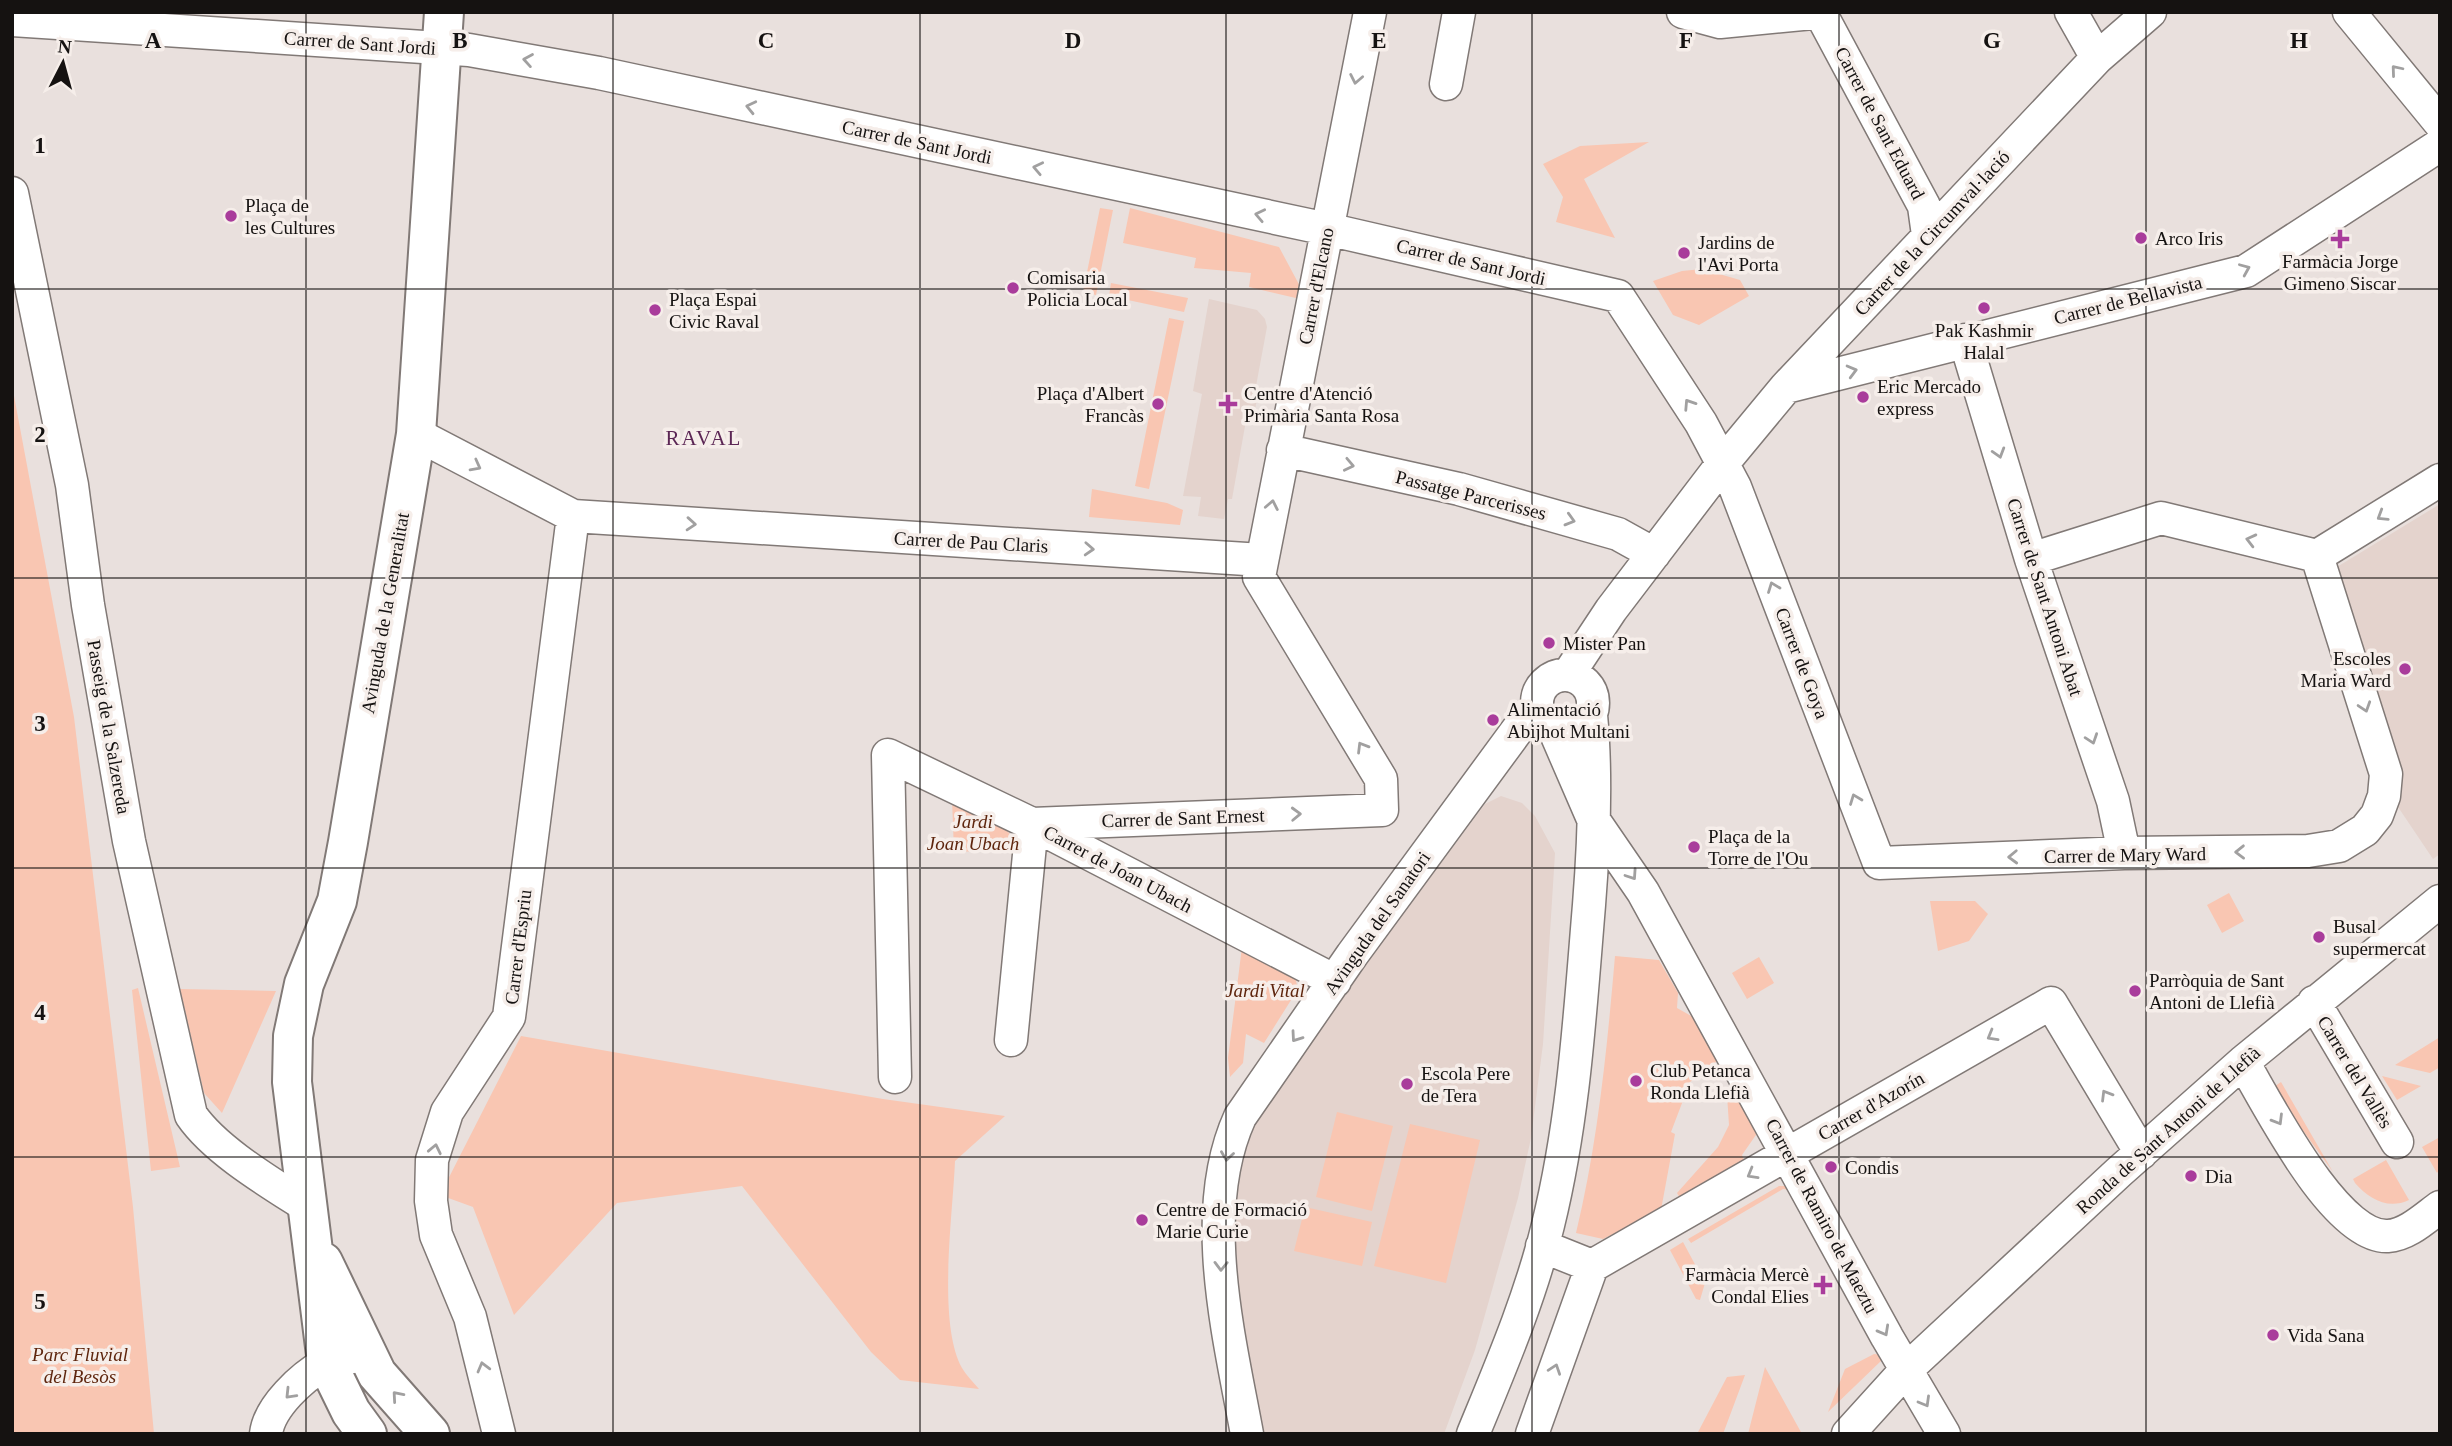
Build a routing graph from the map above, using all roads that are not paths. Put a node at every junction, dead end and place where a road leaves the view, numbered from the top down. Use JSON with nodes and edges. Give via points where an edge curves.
{"nodes":[{"id":1,"x":1370,"y":12,"type":"edge"},
{"id":2,"x":1459,"y":12,"type":"edge"},
{"id":3,"x":1684,"y":12,"type":"edge"},
{"id":4,"x":2071,"y":12,"type":"edge"},
{"id":5,"x":2150,"y":12,"type":"edge"},
{"id":6,"x":2349,"y":12,"type":"edge"},
{"id":7,"x":1822,"y":13,"type":"edge"},
{"id":8,"x":12,"y":20,"type":"edge"},
{"id":9,"x":442,"y":31,"type":"edge"},
{"id":10,"x":2097,"y":58,"type":"junction"},
{"id":11,"x":1446,"y":84,"type":"dead end"},
{"id":12,"x":2440,"y":123,"type":"edge"},
{"id":13,"x":2440,"y":145,"type":"edge"},
{"id":14,"x":12,"y":193,"type":"edge"},
{"id":15,"x":1327,"y":229,"type":"junction"},
{"id":16,"x":1928,"y":234,"type":"junction"},
{"id":17,"x":1965,"y":340,"type":"junction"},
{"id":18,"x":1786,"y":387,"type":"junction"},
{"id":19,"x":416,"y":434,"type":"junction"},
{"id":20,"x":1283,"y":450,"type":"junction"},
{"id":21,"x":1723,"y":463,"type":"junction"},
{"id":22,"x":2440,"y":480,"type":"edge"},
{"id":23,"x":573,"y":516,"type":"junction"},
{"id":24,"x":1654,"y":554,"type":"junction"},
{"id":25,"x":2317,"y":556,"type":"junction"},
{"id":26,"x":1262,"y":559,"type":"junction"},
{"id":27,"x":2031,"y":559,"type":"junction"},
{"id":28,"x":1568,"y":675,"type":"junction"},
{"id":29,"x":1591,"y":715,"type":"junction"},
{"id":30,"x":1546,"y":721,"type":"junction"},
{"id":31,"x":1593,"y":819,"type":"junction"},
{"id":32,"x":1032,"y":824,"type":"junction"},
{"id":33,"x":2124,"y":853,"type":"junction"},
{"id":34,"x":1879,"y":863,"type":"joint"},
{"id":35,"x":2440,"y":901,"type":"edge"},
{"id":36,"x":1335,"y":981,"type":"junction"},
{"id":37,"x":2314,"y":1002,"type":"junction"},
{"id":38,"x":1011,"y":1040,"type":"dead end"},
{"id":39,"x":2243,"y":1062,"type":"junction"},
{"id":40,"x":895,"y":1077,"type":"dead end"},
{"id":41,"x":2397,"y":1142,"type":"dead end"},
{"id":42,"x":2141,"y":1153,"type":"junction"},
{"id":43,"x":1790,"y":1154,"type":"junction"},
{"id":44,"x":305,"y":1205,"type":"junction"},
{"id":45,"x":2440,"y":1208,"type":"edge"},
{"id":46,"x":314,"y":1243,"type":"junction"},
{"id":47,"x":1542,"y":1246,"type":"junction"},
{"id":48,"x":1592,"y":1266,"type":"junction"},
{"id":49,"x":368,"y":1355,"type":"junction"},
{"id":50,"x":327,"y":1363,"type":"junction"},
{"id":51,"x":1906,"y":1370,"type":"junction"},
{"id":52,"x":266,"y":1434,"type":"edge"},
{"id":53,"x":367,"y":1434,"type":"edge"},
{"id":54,"x":430,"y":1434,"type":"edge"},
{"id":55,"x":499,"y":1434,"type":"edge"},
{"id":56,"x":1247,"y":1434,"type":"edge"},
{"id":57,"x":1474,"y":1434,"type":"edge"},
{"id":58,"x":1532,"y":1434,"type":"edge"},
{"id":59,"x":1848,"y":1434,"type":"edge"},
{"id":60,"x":1944,"y":1434,"type":"edge"}],
"edges":[{"from":1,"to":15,"type":"street","name":"Carrer d'Elcano","one_way":true},
{"from":2,"to":11,"type":"street"},
{"from":3,"to":7,"type":"street","via":[[1720,22]]},
{"from":4,"to":10,"type":"street"},
{"from":5,"to":10,"type":"street","name":"Carrer de la Circumval·lació"},
{"from":12,"to":6,"type":"street","one_way":true},
{"from":7,"to":16,"type":"street","name":"Carrer de Sant Eduard","via":[[1924,206]]},
{"from":8,"to":9,"type":"street","name":"Carrer de Sant Jordi"},
{"from":15,"to":9,"type":"street","name":"Carrer de Sant Jordi","one_way":true,"via":[[599,73],[469,50]]},
{"from":9,"to":19,"type":"street","name":"Avinguda de la Generalitat"},
{"from":10,"to":16,"type":"street","name":"Carrer de la Circumval·lació"},
{"from":17,"to":13,"type":"street","name":"Carrer de Bellavista","one_way":true,"via":[[2246,271]]},
{"from":14,"to":44,"type":"street","name":"Passeig de la Salzereda","via":[[72,485],[129,841],[191,1115],[248,1167]]},
{"from":15,"to":20,"type":"street","name":"Carrer d'Elcano"},
{"from":21,"to":15,"type":"street","name":"Carrer de Sant Jordi","one_way":true,"via":[[1618,296]]},
{"from":16,"to":18,"type":"street","name":"Carrer de la Circumval·lació"},
{"from":18,"to":17,"type":"street","name":"Carrer de Bellavista","one_way":true},
{"from":17,"to":27,"type":"street","name":"Carrer de Sant Antoni Abat","one_way":true},
{"from":18,"to":21,"type":"street","name":"Carrer de la Circumval·lació"},
{"from":19,"to":23,"type":"street","name":"Carrer de Pau Claris","one_way":true},
{"from":19,"to":44,"type":"street","name":"Avinguda de la Generalitat","via":[[339,889],[304,984],[293,1036],[292,1082]]},
{"from":20,"to":24,"type":"street","name":"Passatge Parcerisses","one_way":true,"via":[[1459,489],[1618,534]]},
{"from":26,"to":20,"type":"street","name":"Carrer d'Elcano","one_way":true},
{"from":21,"to":24,"type":"street"},
{"from":34,"to":21,"type":"street","name":"Carrer de Goya","one_way":true},
{"from":22,"to":25,"type":"street","one_way":true},
{"from":23,"to":26,"type":"street","name":"Carrer de Pau Claris","one_way":true},
{"from":55,"to":23,"type":"street","name":"Carrer d'Espriu","one_way":true,"via":[[470,1317],[436,1235],[432,1160],[447,1112],[509,1017]]},
{"from":24,"to":28,"type":"street"},
{"from":25,"to":27,"type":"street","one_way":true,"via":[[2161,519]]},
{"from":25,"to":33,"type":"street","name":"Carrer de Mary Ward","one_way":true,"via":[[2386,774],[2376,815],[2365,830],[2339,846],[2308,851]]},
{"from":32,"to":26,"type":"street","name":"Carrer de Sant Ernest","one_way":true,"via":[[1382,810],[1381,779],[1259,578]]},
{"from":27,"to":33,"type":"street","name":"Carrer de Sant Antoni Abat","one_way":true,"via":[[2113,802]]},
{"from":28,"to":29,"type":"street","via":[[1588,685],[1594,700]]},
{"from":28,"to":30,"type":"street","via":[[1558,675],[1541,687],[1537,696]]},
{"from":29,"to":30,"type":"street","via":[[1576,730]]},
{"from":29,"to":31,"type":"street"},
{"from":30,"to":31,"type":"street","name":"Carrer de Ramiro de Maeztu"},
{"from":30,"to":36,"type":"street","name":"Avinguda del Sanatori","via":[[1518,729]]},
{"from":31,"to":43,"type":"street","name":"Carrer de Ramiro de Maeztu","one_way":true,"via":[[1643,892]]},
{"from":31,"to":47,"type":"street","via":[[1584,978],[1569,1122]]},
{"from":32,"to":36,"type":"street","name":"Carrer de Joan Ubach"},
{"from":32,"to":38,"type":"street"},
{"from":32,"to":40,"type":"street","name":"Carrer de Joan Ubach","via":[[888,755]]},
{"from":33,"to":34,"type":"street","name":"Carrer de Mary Ward","one_way":true},
{"from":35,"to":37,"type":"street","name":"Ronda de Sant Antoni de Llefià"},
{"from":36,"to":56,"type":"street","name":"Avinguda del Sanatori","one_way":true,"via":[[1240,1117],[1229,1141],[1220,1278]]},
{"from":37,"to":39,"type":"street","name":"Ronda de Sant Antoni de Llefià"},
{"from":37,"to":41,"type":"street","name":"Carrer del Vallès"},
{"from":39,"to":42,"type":"street","name":"Ronda de Sant Antoni de Llefià"},
{"from":39,"to":45,"type":"street","one_way":true,"via":[[2320,1189],[2354,1223],[2388,1236],[2409,1229]]},
{"from":42,"to":43,"type":"street","name":"Carrer d'Azorín","one_way":true,"via":[[2051,1003]]},
{"from":42,"to":51,"type":"street","name":"Ronda de Sant Antoni de Llefià"},
{"from":43,"to":48,"type":"street","name":"Carrer d'Azorín","one_way":true},
{"from":43,"to":51,"type":"street","name":"Carrer de Ramiro de Maeztu","one_way":true},
{"from":44,"to":46,"type":"street","name":"Avinguda de la Generalitat"},
{"from":46,"to":49,"type":"street"},
{"from":46,"to":50,"type":"street"},
{"from":47,"to":48,"type":"street"},
{"from":47,"to":57,"type":"street"},
{"from":58,"to":48,"type":"street","one_way":true},
{"from":49,"to":50,"type":"street"},
{"from":54,"to":49,"type":"street","one_way":true,"via":[[377,1374]]},
{"from":50,"to":52,"type":"street","one_way":true,"via":[[288,1394],[268,1421]]},
{"from":50,"to":53,"type":"street"},
{"from":51,"to":59,"type":"street","name":"Ronda de Sant Antoni de Llefià"},
{"from":51,"to":60,"type":"street","name":"Carrer de Ramiro de Maeztu","one_way":true}]}
